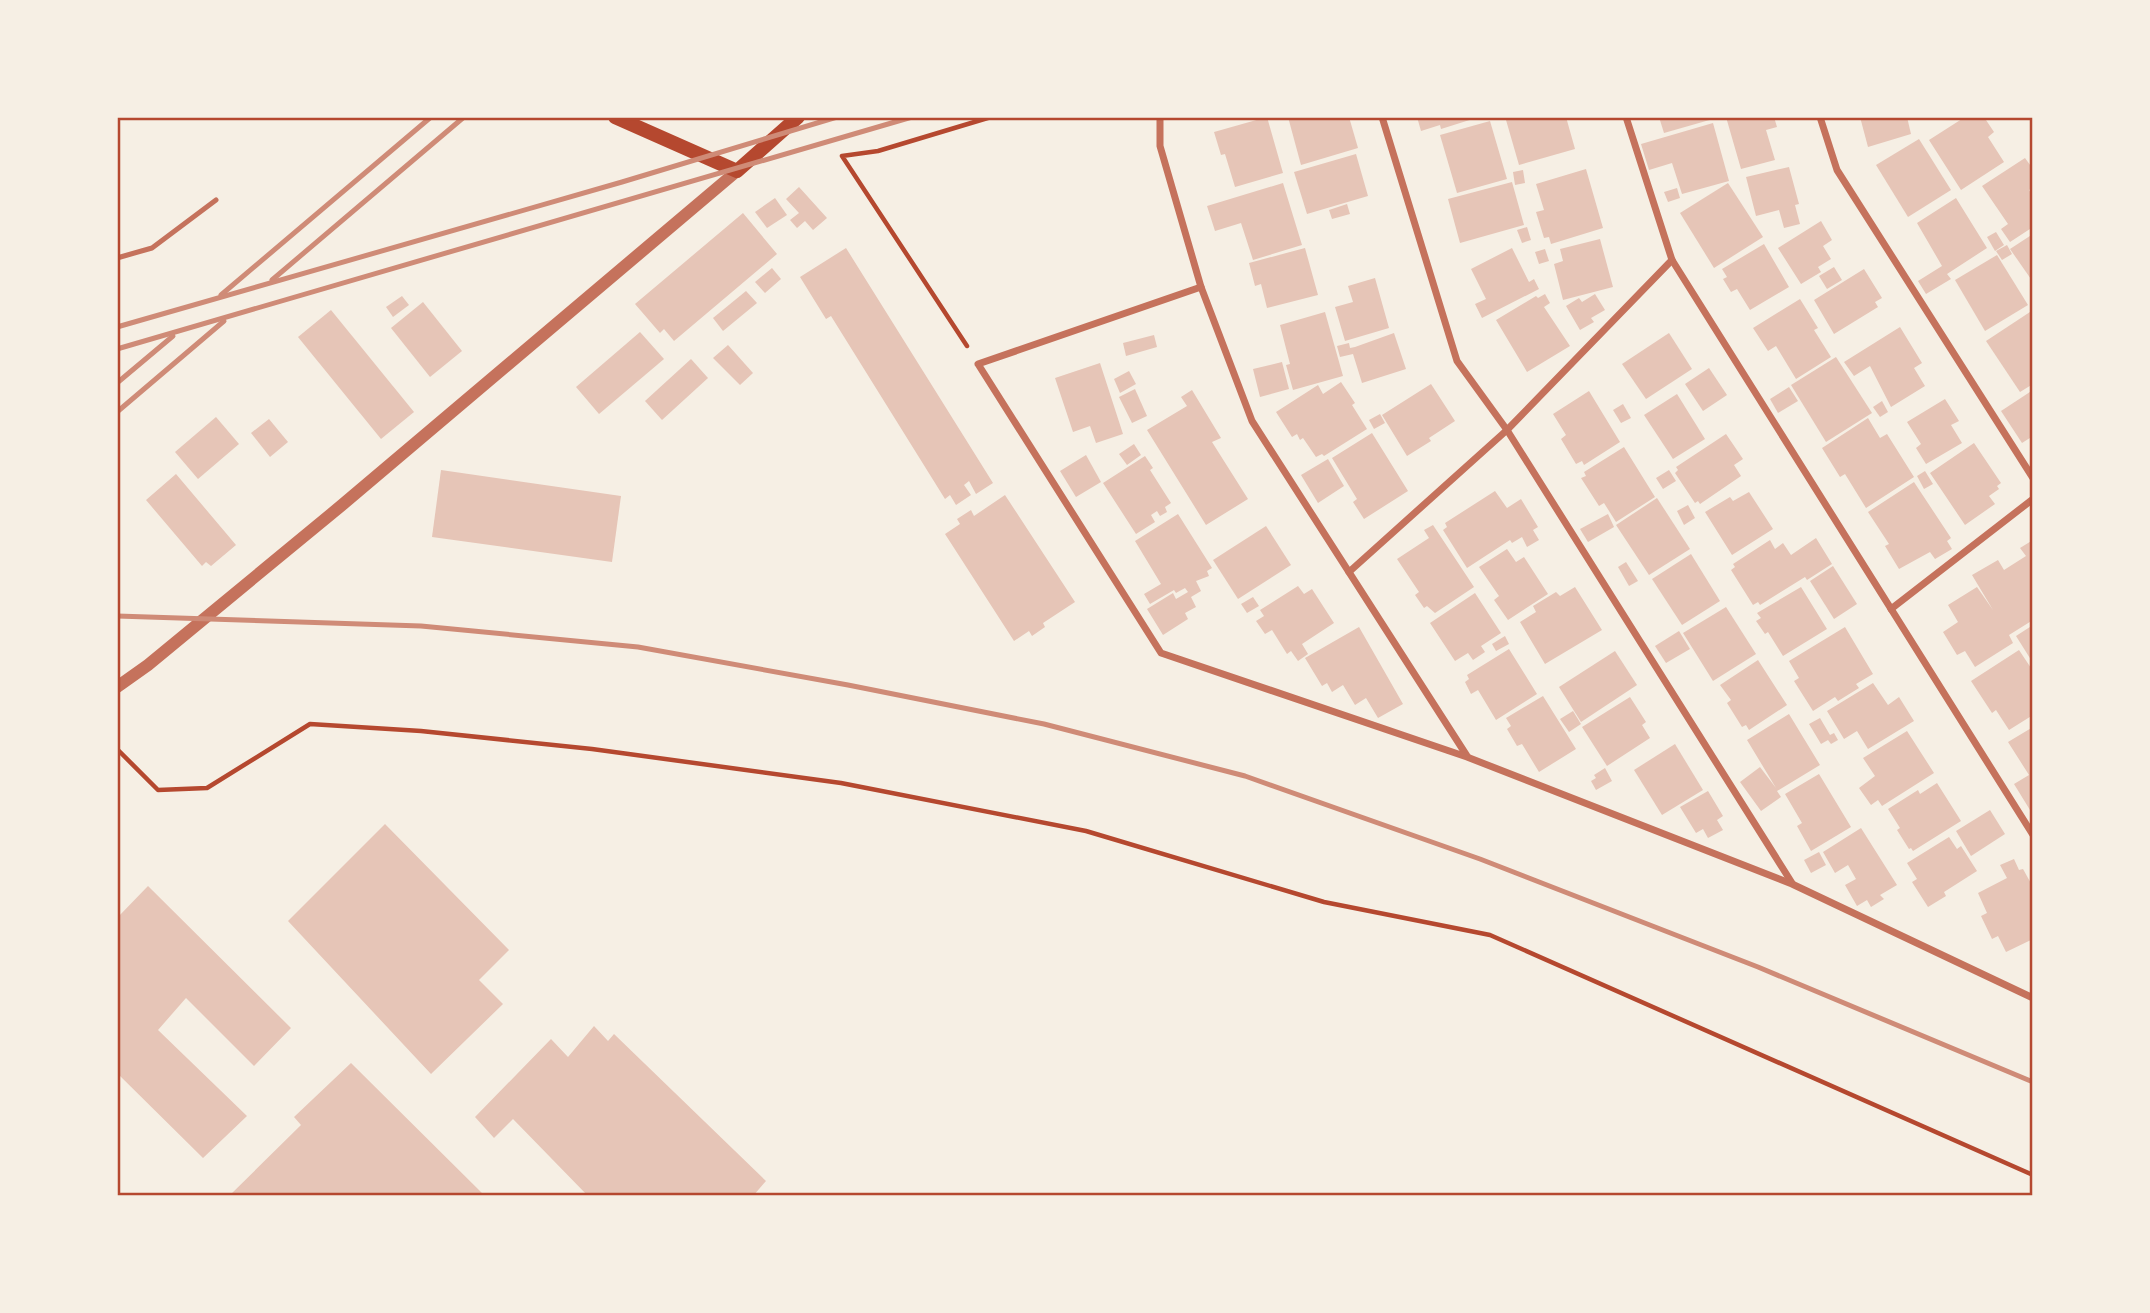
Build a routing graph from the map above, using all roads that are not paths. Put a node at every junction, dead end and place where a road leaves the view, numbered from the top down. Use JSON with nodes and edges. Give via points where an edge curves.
{"nodes":[{"id":1,"x":615,"y":117,"type":"edge"},
{"id":2,"x":798,"y":117,"type":"edge"},
{"id":3,"x":1160,"y":117,"type":"edge"},
{"id":4,"x":1382,"y":117,"type":"edge"},
{"id":5,"x":1626,"y":117,"type":"edge"},
{"id":6,"x":1820,"y":117,"type":"edge"},
{"id":7,"x":737,"y":171,"type":"junction"},
{"id":8,"x":216,"y":200,"type":"dead end"},
{"id":9,"x":117,"y":258,"type":"edge"},
{"id":10,"x":1672,"y":260,"type":"junction"},
{"id":11,"x":1201,"y":287,"type":"junction"},
{"id":12,"x":1507,"y":429,"type":"junction"},
{"id":13,"x":2033,"y":478,"type":"edge"},
{"id":14,"x":2033,"y":499,"type":"edge"},
{"id":15,"x":1349,"y":572,"type":"junction"},
{"id":16,"x":1891,"y":609,"type":"junction"},
{"id":17,"x":117,"y":687,"type":"edge"},
{"id":18,"x":1467,"y":757,"type":"junction"},
{"id":19,"x":2030,"y":822,"type":"edge"},
{"id":20,"x":2033,"y":835,"type":"edge"},
{"id":21,"x":1792,"y":884,"type":"junction"},
{"id":22,"x":2033,"y":998,"type":"edge"}],
"edges":[{"from":1,"to":7,"type":"main road"},
{"from":2,"to":7,"type":"main road"},
{"from":3,"to":11,"type":"street","via":[[1160,146]]},
{"from":4,"to":12,"type":"street","via":[[1457,361]]},
{"from":5,"to":10,"type":"street"},
{"from":6,"to":13,"type":"street","via":[[1837,170]]},
{"from":7,"to":17,"type":"street","via":[[331,514]]},
{"from":8,"to":9,"type":"lane","via":[[152,248]]},
{"from":10,"to":12,"type":"street"},
{"from":10,"to":16,"type":"street"},
{"from":11,"to":15,"type":"street","via":[[1252,421]]},
{"from":11,"to":18,"type":"street","via":[[978,364],[1161,653]]},
{"from":12,"to":15,"type":"street"},
{"from":12,"to":21,"type":"street"},
{"from":14,"to":16,"type":"street"},
{"from":15,"to":18,"type":"street"},
{"from":16,"to":19,"type":"street"},
{"from":18,"to":21,"type":"street"},
{"from":19,"to":20,"type":"street"},
{"from":21,"to":22,"type":"street"}]}
